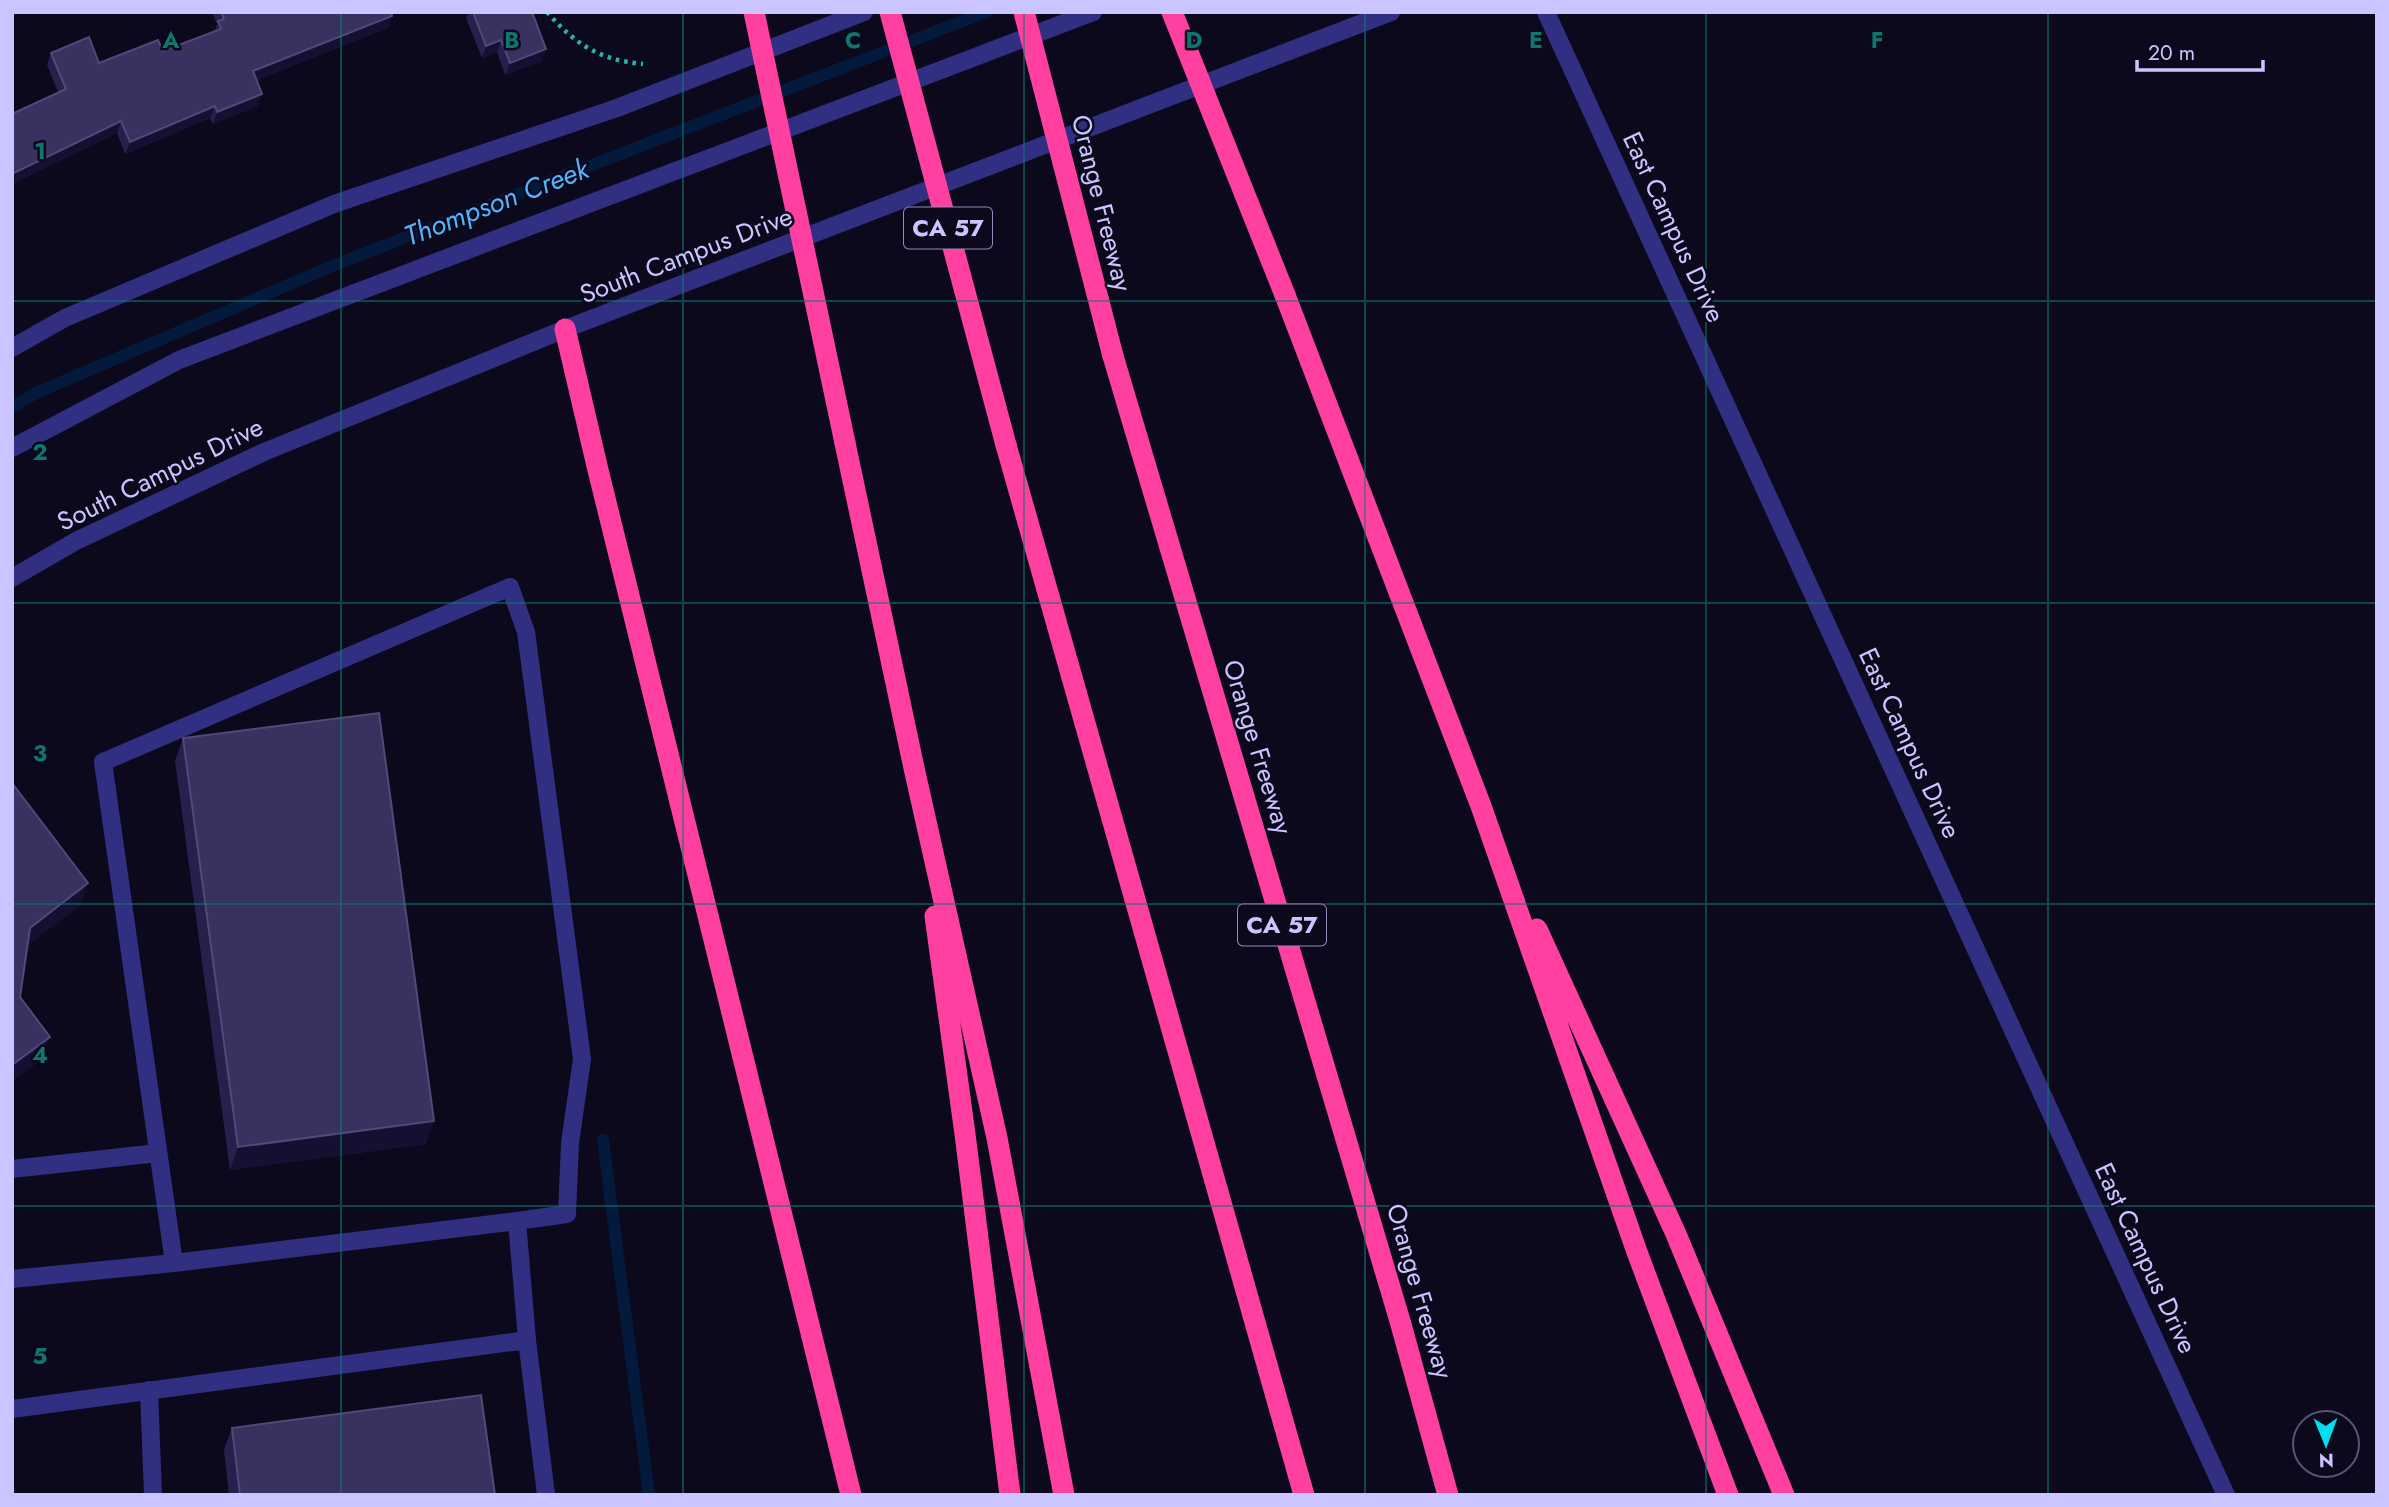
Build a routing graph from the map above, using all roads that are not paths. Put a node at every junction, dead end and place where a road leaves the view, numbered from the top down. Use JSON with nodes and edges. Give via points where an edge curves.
{"nodes":[{"id":1,"x":754,"y":12,"type":"edge"},
{"id":2,"x":864,"y":12,"type":"edge"},
{"id":3,"x":890,"y":12,"type":"edge"},
{"id":4,"x":1024,"y":12,"type":"edge"},
{"id":5,"x":1093,"y":12,"type":"edge"},
{"id":6,"x":1172,"y":12,"type":"edge"},
{"id":7,"x":1391,"y":12,"type":"edge"},
{"id":8,"x":1546,"y":12,"type":"edge"},
{"id":9,"x":565,"y":329,"type":"junction"},
{"id":10,"x":12,"y":348,"type":"edge"},
{"id":11,"x":12,"y":448,"type":"edge"},
{"id":12,"x":12,"y":578,"type":"edge"},
{"id":13,"x":914,"y":768,"type":"junction"},
{"id":14,"x":1481,"y":806,"type":"junction"},
{"id":15,"x":158,"y":1153,"type":"junction"},
{"id":16,"x":12,"y":1169,"type":"edge"},
{"id":17,"x":517,"y":1221,"type":"junction"},
{"id":18,"x":174,"y":1263,"type":"junction"},
{"id":19,"x":12,"y":1279,"type":"edge"},
{"id":20,"x":527,"y":1340,"type":"junction"},
{"id":21,"x":149,"y":1390,"type":"junction"},
{"id":22,"x":12,"y":1409,"type":"edge"},
{"id":23,"x":153,"y":1495,"type":"edge"},
{"id":24,"x":546,"y":1495,"type":"edge"},
{"id":25,"x":851,"y":1495,"type":"edge"},
{"id":26,"x":1010,"y":1495,"type":"edge"},
{"id":27,"x":1064,"y":1495,"type":"edge"},
{"id":28,"x":1304,"y":1495,"type":"edge"},
{"id":29,"x":1448,"y":1495,"type":"edge"},
{"id":30,"x":1728,"y":1495,"type":"edge"},
{"id":31,"x":1784,"y":1495,"type":"edge"},
{"id":32,"x":2226,"y":1495,"type":"edge"}],
"edges":[{"from":1,"to":13,"type":"highway","bridge":true},
{"from":2,"to":10,"type":"street","via":[[617,108],[334,204],[65,318]]},
{"from":3,"to":28,"type":"highway","number":"CA 57","bridge":true,"via":[[1006,444]]},
{"from":4,"to":29,"type":"highway","name":"Orange Freeway","number":"CA 57","bridge":true,"via":[[1113,356],[1401,1321]]},
{"from":5,"to":11,"type":"street","via":[[178,360]]},
{"from":6,"to":14,"type":"highway","bridge":true},
{"from":7,"to":9,"type":"street","name":"South Campus Drive"},
{"from":8,"to":32,"type":"street","name":"East Campus Drive"},
{"from":9,"to":12,"type":"street","name":"South Campus Drive","via":[[264,452],[76,541]]},
{"from":9,"to":25,"type":"highway"},
{"from":13,"to":26,"type":"highway"},
{"from":13,"to":27,"type":"highway","via":[[997,1138]]},
{"from":14,"to":30,"type":"highway","via":[[1637,1252]]},
{"from":14,"to":31,"type":"highway","via":[[1676,1234]]},
{"from":15,"to":16,"type":"street"},
{"from":15,"to":17,"type":"street","via":[[103,762],[510,587],[526,632],[582,1059],[570,1143],[567,1214]]},
{"from":15,"to":18,"type":"street"},
{"from":17,"to":18,"type":"street"},
{"from":17,"to":20,"type":"street"},
{"from":18,"to":19,"type":"street"},
{"from":20,"to":21,"type":"street"},
{"from":20,"to":24,"type":"street"},
{"from":21,"to":22,"type":"street"},
{"from":21,"to":23,"type":"street"}]}
